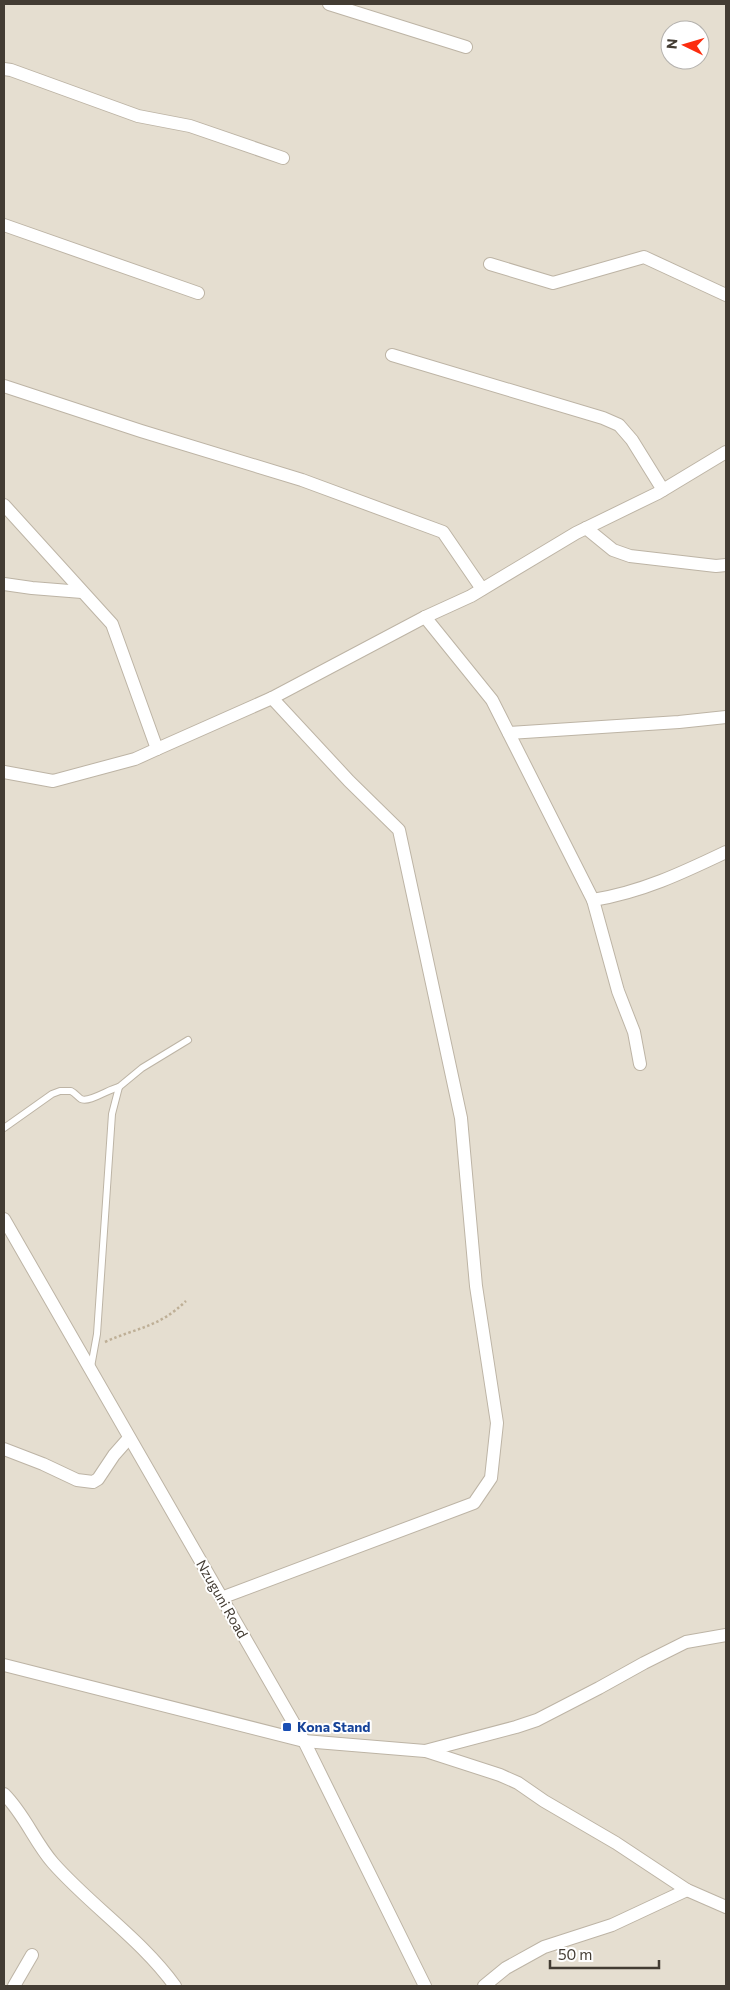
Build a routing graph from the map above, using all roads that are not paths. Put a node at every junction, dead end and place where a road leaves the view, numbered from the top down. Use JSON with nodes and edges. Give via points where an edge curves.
{"nodes":[{"id":1,"x":329,"y":4,"type":"edge"},
{"id":2,"x":466,"y":47,"type":"dead end"},
{"id":3,"x":4,"y":69,"type":"edge"},
{"id":4,"x":283,"y":158,"type":"dead end"},
{"id":5,"x":4,"y":225,"type":"edge"},
{"id":6,"x":490,"y":264,"type":"dead end"},
{"id":7,"x":198,"y":293,"type":"dead end"},
{"id":8,"x":726,"y":296,"type":"edge"},
{"id":9,"x":392,"y":355,"type":"dead end"},
{"id":10,"x":4,"y":386,"type":"edge"},
{"id":11,"x":726,"y":452,"type":"edge"},
{"id":12,"x":663,"y":490,"type":"junction"},
{"id":13,"x":4,"y":505,"type":"edge"},
{"id":14,"x":586,"y":528,"type":"junction"},
{"id":15,"x":726,"y":565,"type":"edge"},
{"id":16,"x":4,"y":584,"type":"edge"},
{"id":17,"x":482,"y":590,"type":"junction"},
{"id":18,"x":82,"y":592,"type":"junction"},
{"id":19,"x":425,"y":616,"type":"junction"},
{"id":20,"x":272,"y":698,"type":"junction"},
{"id":21,"x":726,"y":717,"type":"edge"},
{"id":22,"x":509,"y":734,"type":"junction"},
{"id":23,"x":157,"y":750,"type":"junction"},
{"id":24,"x":4,"y":772,"type":"edge"},
{"id":25,"x":726,"y":852,"type":"edge"},
{"id":26,"x":593,"y":900,"type":"junction"},
{"id":27,"x":188,"y":1040,"type":"dead end"},
{"id":28,"x":640,"y":1064,"type":"dead end"},
{"id":29,"x":119,"y":1087,"type":"junction"},
{"id":30,"x":4,"y":1128,"type":"edge"},
{"id":31,"x":4,"y":1219,"type":"edge"},
{"id":32,"x":90,"y":1371,"type":"junction"},
{"id":33,"x":129,"y":1438,"type":"junction"},
{"id":34,"x":4,"y":1449,"type":"edge"},
{"id":35,"x":221,"y":1598,"type":"junction"},
{"id":36,"x":726,"y":1634,"type":"edge"},
{"id":37,"x":4,"y":1664,"type":"edge"},
{"id":38,"x":304,"y":1741,"type":"junction"},
{"id":39,"x":425,"y":1751,"type":"junction"},
{"id":40,"x":4,"y":1794,"type":"edge"},
{"id":41,"x":687,"y":1890,"type":"junction"},
{"id":42,"x":726,"y":1907,"type":"edge"},
{"id":43,"x":32,"y":1955,"type":"dead end"},
{"id":44,"x":14,"y":1986,"type":"edge"},
{"id":45,"x":174,"y":1986,"type":"edge"},
{"id":46,"x":425,"y":1986,"type":"edge"},
{"id":47,"x":484,"y":1986,"type":"edge"}],
"edges":[{"from":1,"to":2,"type":"street"},
{"from":3,"to":4,"type":"street","via":[[138,116],[190,126]]},
{"from":5,"to":7,"type":"street"},
{"from":6,"to":8,"type":"street","via":[[553,283],[644,257]]},
{"from":9,"to":12,"type":"street","via":[[619,425]]},
{"from":10,"to":17,"type":"street","via":[[302,480],[443,532]]},
{"from":11,"to":12,"type":"street"},
{"from":12,"to":14,"type":"street"},
{"from":13,"to":18,"type":"street"},
{"from":14,"to":15,"type":"street","via":[[613,550],[630,556]]},
{"from":14,"to":17,"type":"street"},
{"from":16,"to":18,"type":"street"},
{"from":17,"to":19,"type":"street"},
{"from":18,"to":23,"type":"street","via":[[112,624]]},
{"from":19,"to":20,"type":"street"},
{"from":19,"to":22,"type":"street","via":[[492,700]]},
{"from":20,"to":23,"type":"street"},
{"from":20,"to":35,"type":"street","via":[[399,830],[461,1118],[476,1286],[497,1423],[491,1478],[474,1503]]},
{"from":21,"to":22,"type":"street"},
{"from":22,"to":26,"type":"street"},
{"from":23,"to":24,"type":"street","via":[[53,781]]},
{"from":25,"to":26,"type":"street","via":[[662,882]]},
{"from":26,"to":28,"type":"street","via":[[618,991],[634,1032]]},
{"from":27,"to":29,"type":"lane","via":[[142,1068]]},
{"from":29,"to":30,"type":"lane","via":[[86,1100],[71,1091],[60,1091]]},
{"from":29,"to":32,"type":"lane","via":[[112,1114]]},
{"from":31,"to":32,"type":"street","name":"Nzuguni Road"},
{"from":32,"to":33,"type":"street","name":"Nzuguni Road"},
{"from":33,"to":34,"type":"street","via":[[93,1482],[77,1480]]},
{"from":33,"to":35,"type":"street","name":"Nzuguni Road"},
{"from":35,"to":38,"type":"street","name":"Nzuguni Road"},
{"from":36,"to":39,"type":"street","via":[[686,1642],[537,1720]]},
{"from":37,"to":38,"type":"street"},
{"from":38,"to":39,"type":"street"},
{"from":38,"to":46,"type":"street","name":"Nzuguni Road"},
{"from":39,"to":41,"type":"street","via":[[518,1783]]},
{"from":40,"to":45,"type":"street","via":[[18,1809],[54,1864],[120,1926]]},
{"from":41,"to":42,"type":"street"},
{"from":41,"to":47,"type":"street","via":[[612,1925],[544,1947],[506,1968]]},
{"from":43,"to":44,"type":"street"}]}
